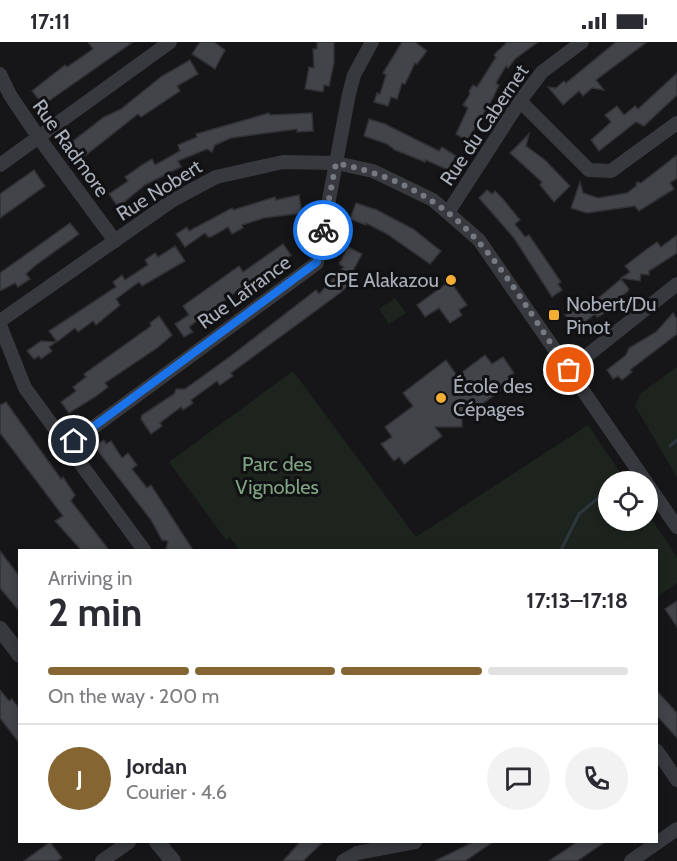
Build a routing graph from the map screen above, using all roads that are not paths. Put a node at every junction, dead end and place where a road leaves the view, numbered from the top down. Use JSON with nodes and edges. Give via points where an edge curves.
{"nodes":[{"id":1,"x":170,"y":42,"type":"edge"},
{"id":2,"x":372,"y":42,"type":"edge"},
{"id":3,"x":582,"y":42,"type":"edge"},
{"id":4,"x":0,"y":74,"type":"edge"},
{"id":5,"x":520,"y":101,"type":"junction"},
{"id":6,"x":677,"y":123,"type":"edge"},
{"id":7,"x":39,"y":138,"type":"junction"},
{"id":8,"x":336,"y":163,"type":"junction"},
{"id":9,"x":0,"y":165,"type":"edge"},
{"id":10,"x":449,"y":211,"type":"junction"},
{"id":11,"x":116,"y":241,"type":"junction"},
{"id":12,"x":677,"y":284,"type":"edge"},
{"id":13,"x":0,"y":323,"type":"edge"},
{"id":14,"x":569,"y":370,"type":"junction"},
{"id":15,"x":68,"y":446,"type":"junction"},
{"id":16,"x":639,"y":471,"type":"edge"},
{"id":17,"x":658,"y":499,"type":"edge"},
{"id":18,"x":677,"y":527,"type":"edge"},
{"id":19,"x":143,"y":549,"type":"edge"},
{"id":20,"x":0,"y":629,"type":"edge"},
{"id":21,"x":18,"y":652,"type":"edge"},
{"id":22,"x":658,"y":752,"type":"edge"},
{"id":23,"x":677,"y":780,"type":"edge"},
{"id":24,"x":677,"y":829,"type":"edge"},
{"id":25,"x":658,"y":842,"type":"edge"},
{"id":26,"x":128,"y":843,"type":"edge"},
{"id":27,"x":158,"y":843,"type":"edge"},
{"id":28,"x":409,"y":843,"type":"edge"},
{"id":29,"x":657,"y":843,"type":"edge"},
{"id":30,"x":102,"y":861,"type":"edge"},
{"id":31,"x":173,"y":861,"type":"edge"},
{"id":32,"x":343,"y":861,"type":"edge"},
{"id":33,"x":631,"y":861,"type":"edge"}],
"edges":[{"from":1,"to":7,"type":"street"},
{"from":2,"to":8,"type":"street","name":"Rue Lafrance","via":[[354,75]]},
{"from":3,"to":5,"type":"street","name":"Rue du Cabernet","via":[[542,72]]},
{"from":4,"to":7,"type":"street","name":"Rue Radmore"},
{"from":5,"to":6,"type":"street","via":[[589,170],[611,171]]},
{"from":5,"to":10,"type":"street","name":"Rue du Cabernet"},
{"from":7,"to":9,"type":"street"},
{"from":7,"to":11,"type":"street","name":"Rue Radmore"},
{"from":8,"to":10,"type":"street","name":"Rue Nobert","via":[[391,178]]},
{"from":8,"to":11,"type":"street","name":"Rue Nobert","via":[[282,162],[216,177],[173,200]]},
{"from":8,"to":15,"type":"street","name":"Rue Lafrance","via":[[317,262]]},
{"from":10,"to":14,"type":"street","name":"Rue Nobert","via":[[486,249]]},
{"from":11,"to":13,"type":"street","name":"Rue Nobert"},
{"from":12,"to":14,"type":"street"},
{"from":13,"to":15,"type":"street","via":[[25,388]]},
{"from":14,"to":16,"type":"street","name":"Rue Nobert"},
{"from":15,"to":19,"type":"street"},
{"from":17,"to":18,"type":"street","name":"Rue Nobert"},
{"from":20,"to":21,"type":"street"},
{"from":22,"to":23,"type":"street"},
{"from":24,"to":25,"type":"street"},
{"from":26,"to":30,"type":"street"},
{"from":27,"to":31,"type":"street"},
{"from":28,"to":32,"type":"street","via":[[369,850]]},
{"from":29,"to":33,"type":"street"}]}
